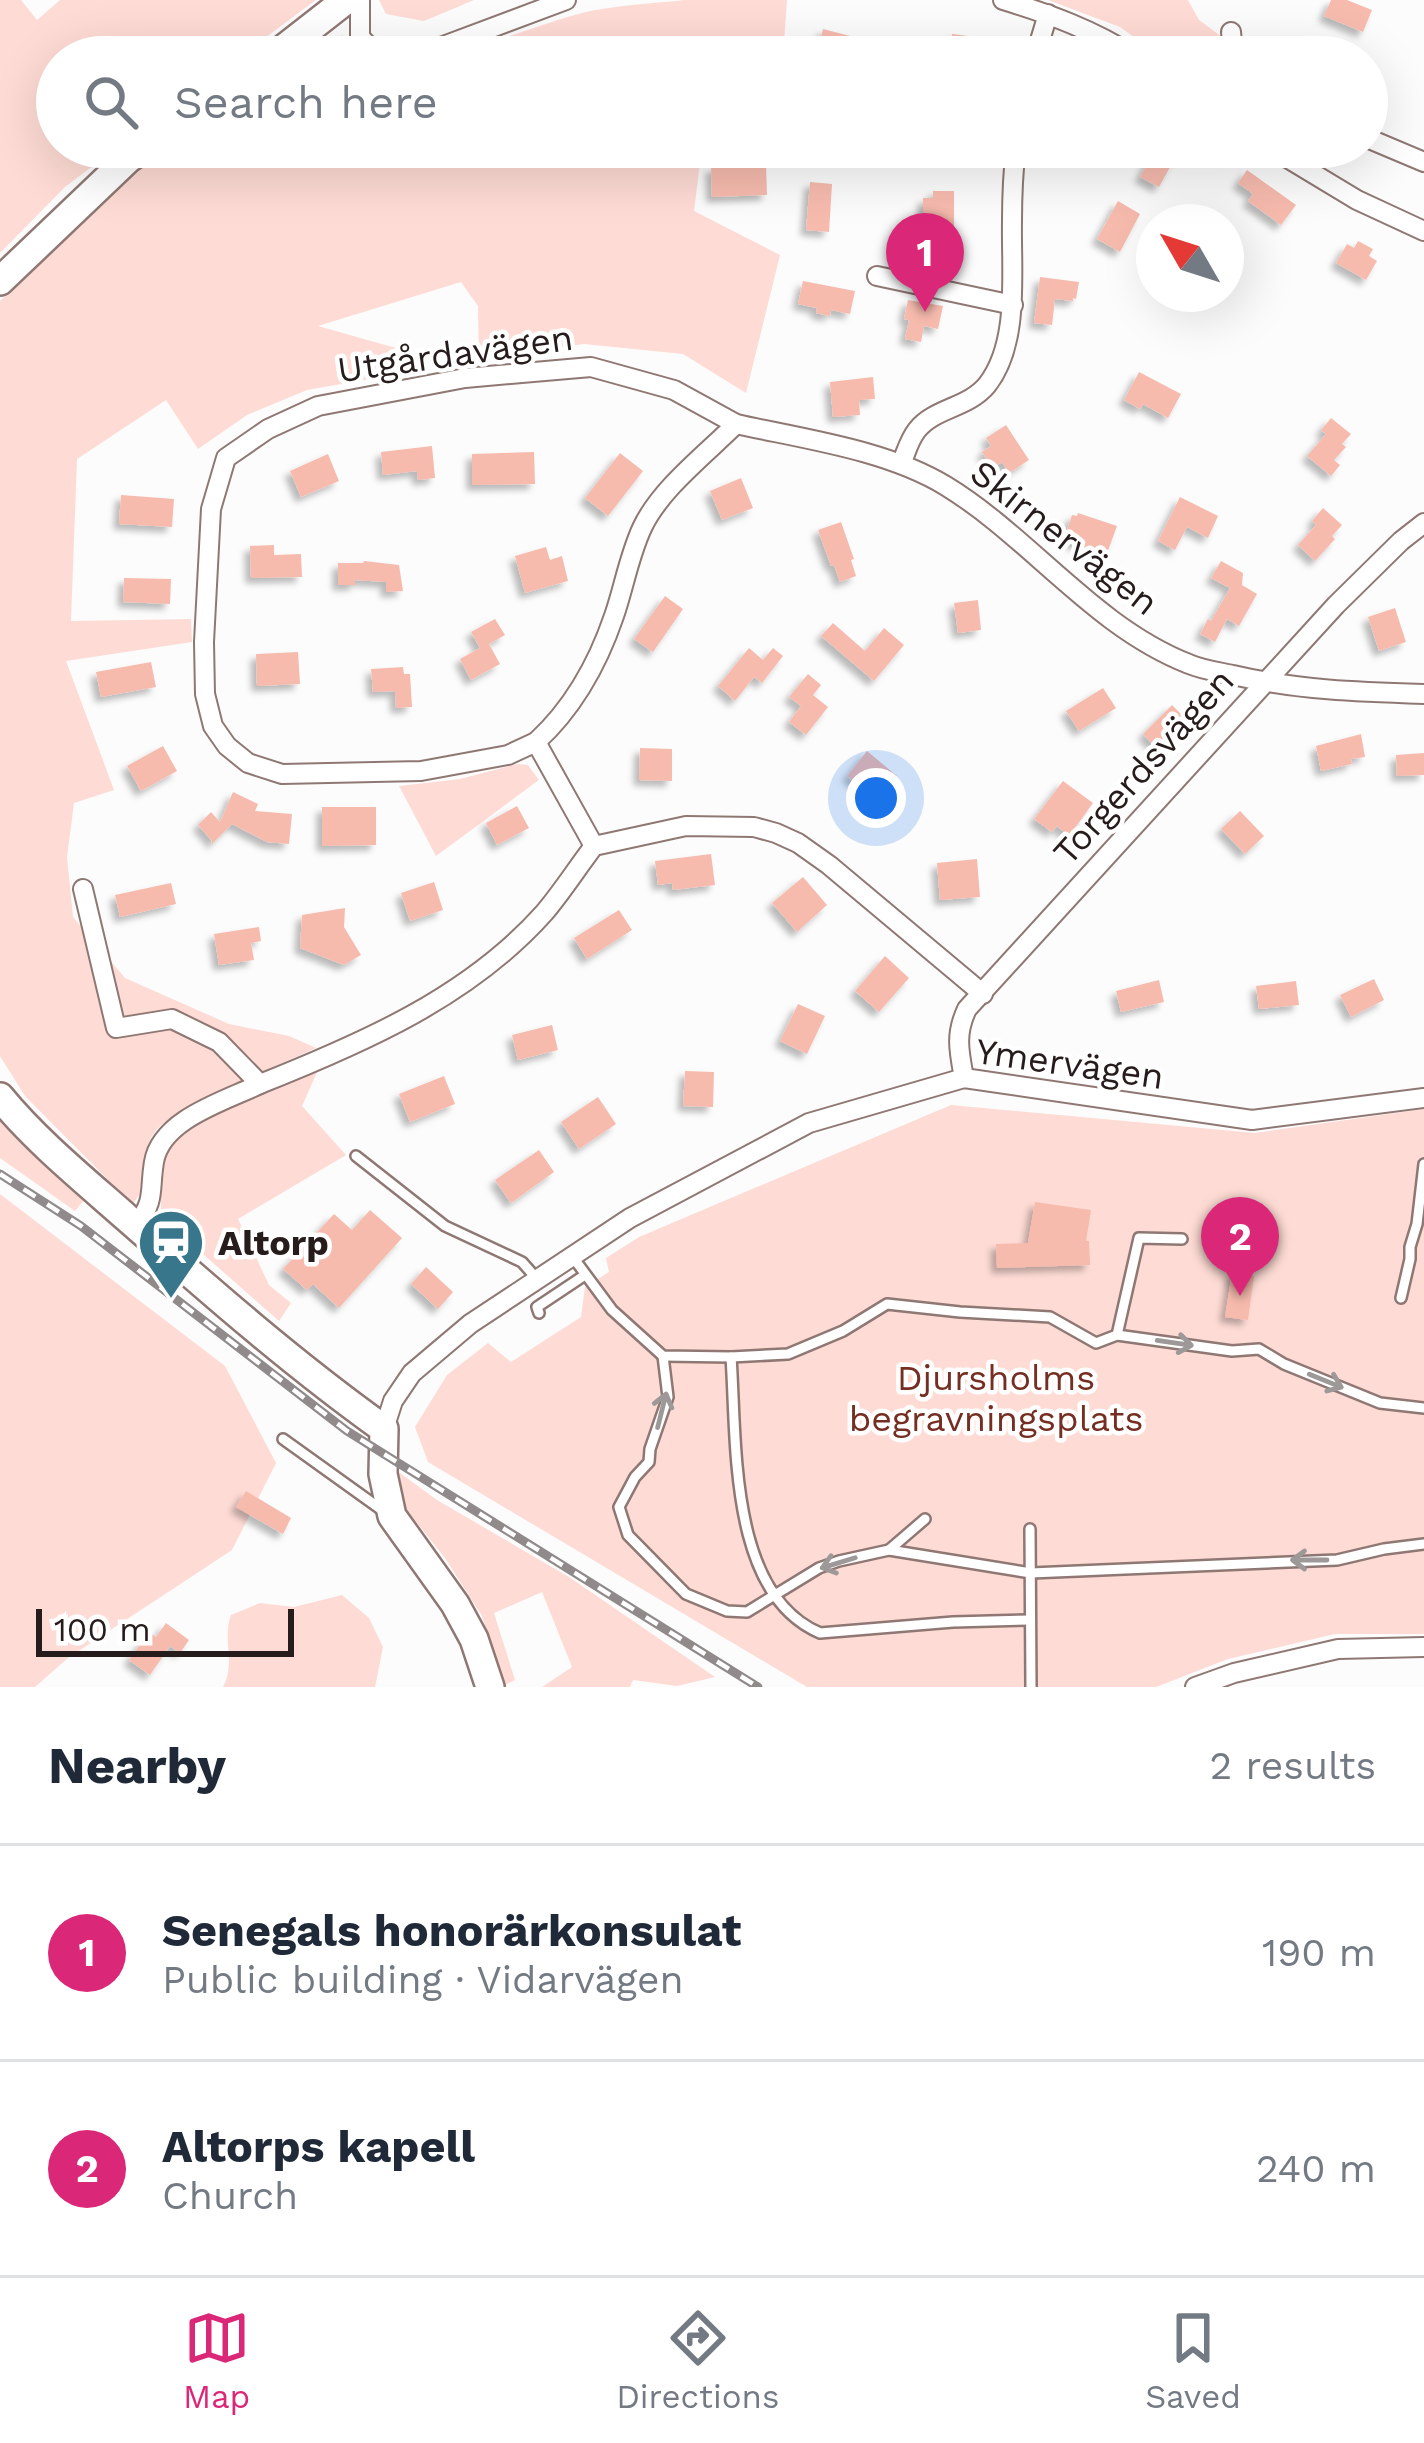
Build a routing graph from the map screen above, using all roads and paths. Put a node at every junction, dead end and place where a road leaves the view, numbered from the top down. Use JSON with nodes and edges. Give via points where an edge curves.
{"nodes":[{"id":1,"x":346,"y":0,"type":"edge"},
{"id":2,"x":360,"y":0,"type":"edge"},
{"id":3,"x":566,"y":0,"type":"edge"},
{"id":4,"x":1003,"y":0,"type":"edge"},
{"id":5,"x":1048,"y":14,"type":"junction"},
{"id":6,"x":1231,"y":32,"type":"dead end"},
{"id":7,"x":300,"y":36,"type":"edge"},
{"id":8,"x":360,"y":36,"type":"edge"},
{"id":9,"x":470,"y":36,"type":"edge"},
{"id":10,"x":1041,"y":36,"type":"edge"},
{"id":11,"x":1100,"y":36,"type":"edge"},
{"id":12,"x":1231,"y":36,"type":"edge"},
{"id":13,"x":1388,"y":147,"type":"edge"},
{"id":14,"x":1424,"y":162,"type":"edge"},
{"id":15,"x":119,"y":168,"type":"edge"},
{"id":16,"x":1015,"y":168,"type":"edge"},
{"id":17,"x":1304,"y":168,"type":"edge"},
{"id":18,"x":1424,"y":231,"type":"edge"},
{"id":19,"x":877,"y":275,"type":"dead end"},
{"id":20,"x":0,"y":281,"type":"edge"},
{"id":21,"x":1012,"y":305,"type":"junction"},
{"id":22,"x":736,"y":424,"type":"junction"},
{"id":23,"x":901,"y":464,"type":"junction"},
{"id":24,"x":1424,"y":523,"type":"edge"},
{"id":25,"x":1263,"y":682,"type":"junction"},
{"id":26,"x":1424,"y":694,"type":"edge"},
{"id":27,"x":536,"y":742,"type":"junction"},
{"id":28,"x":593,"y":846,"type":"junction"},
{"id":29,"x":83,"y":890,"type":"dead end"},
{"id":30,"x":982,"y":994,"type":"junction"},
{"id":31,"x":964,"y":1078,"type":"junction"},
{"id":32,"x":260,"y":1084,"type":"junction"},
{"id":33,"x":0,"y":1096,"type":"edge"},
{"id":34,"x":1424,"y":1098,"type":"edge"},
{"id":35,"x":356,"y":1156,"type":"dead end"},
{"id":36,"x":1424,"y":1164,"type":"edge"},
{"id":37,"x":136,"y":1226,"type":"junction"},
{"id":38,"x":1182,"y":1239,"type":"dead end"},
{"id":39,"x":572,"y":1256,"type":"junction"},
{"id":40,"x":1410,"y":1258,"type":"junction"},
{"id":41,"x":1424,"y":1259,"type":"edge"},
{"id":42,"x":585,"y":1275,"type":"junction"},
{"id":43,"x":537,"y":1279,"type":"junction"},
{"id":44,"x":1401,"y":1298,"type":"dead end"},
{"id":45,"x":539,"y":1313,"type":"dead end"},
{"id":46,"x":1117,"y":1335,"type":"junction"},
{"id":47,"x":663,"y":1356,"type":"junction"},
{"id":48,"x":731,"y":1358,"type":"junction"},
{"id":49,"x":1424,"y":1408,"type":"edge"},
{"id":50,"x":384,"y":1429,"type":"junction"},
{"id":51,"x":283,"y":1438,"type":"dead end"},
{"id":52,"x":392,"y":1516,"type":"junction"},
{"id":53,"x":925,"y":1519,"type":"dead end"},
{"id":54,"x":1030,"y":1529,"type":"dead end"},
{"id":55,"x":1424,"y":1544,"type":"edge"},
{"id":56,"x":889,"y":1550,"type":"junction"},
{"id":57,"x":1031,"y":1573,"type":"junction"},
{"id":58,"x":775,"y":1596,"type":"junction"},
{"id":59,"x":1030,"y":1620,"type":"junction"},
{"id":60,"x":1424,"y":1647,"type":"edge"},
{"id":61,"x":490,"y":1687,"type":"edge"},
{"id":62,"x":1031,"y":1687,"type":"edge"},
{"id":63,"x":1196,"y":1687,"type":"edge"}],
"edges":[{"from":1,"to":7,"type":"street"},
{"from":2,"to":8,"type":"street"},
{"from":3,"to":9,"type":"street"},
{"from":4,"to":5,"type":"street"},
{"from":5,"to":10,"type":"street"},
{"from":5,"to":11,"type":"street"},
{"from":6,"to":12,"type":"street"},
{"from":13,"to":14,"type":"street"},
{"from":15,"to":20,"type":"street"},
{"from":16,"to":21,"type":"street"},
{"from":17,"to":18,"type":"street"},
{"from":19,"to":21,"type":"street"},
{"from":21,"to":23,"type":"street","via":[[999,366],[984,389],[921,424]]},
{"from":22,"to":23,"type":"street","name":"Skirnervägen"},
{"from":22,"to":27,"type":"street","via":[[645,522],[596,659]]},
{"from":22,"to":27,"type":"street","name":"Utgårdavägen","via":[[674,390],[591,367],[465,378],[318,406],[226,458],[211,509],[204,642],[205,694],[227,746],[248,764],[282,774],[422,771]]},
{"from":23,"to":25,"type":"street","name":"Skirnervägen","via":[[945,485],[1143,640],[1190,665]]},
{"from":24,"to":25,"type":"street","name":"Torgerdsvägen"},
{"from":25,"to":26,"type":"street","name":"Skirnervägen"},
{"from":25,"to":30,"type":"street","name":"Torgerdsvägen"},
{"from":27,"to":28,"type":"street"},
{"from":28,"to":30,"type":"street","via":[[686,826],[776,833],[829,865]]},
{"from":28,"to":32,"type":"street","via":[[544,912],[459,989]]},
{"from":29,"to":32,"type":"street","via":[[116,1028],[172,1019],[219,1042]]},
{"from":30,"to":31,"type":"street","name":"Torgerdsvägen","via":[[959,1024]]},
{"from":31,"to":34,"type":"street","name":"Ymervägen","via":[[1252,1120]]},
{"from":31,"to":39,"type":"street","name":"Ymervägen","via":[[808,1123]]},
{"from":32,"to":37,"type":"street","via":[[162,1139],[151,1205]]},
{"from":33,"to":37,"type":"street"},
{"from":35,"to":43,"type":"lane","via":[[445,1226],[522,1262]]},
{"from":36,"to":40,"type":"lane"},
{"from":37,"to":50,"type":"street"},
{"from":38,"to":46,"type":"lane","via":[[1139,1238]]},
{"from":39,"to":42,"type":"lane"},
{"from":39,"to":43,"type":"street","name":"Ymervägen"},
{"from":40,"to":41,"type":"lane"},
{"from":40,"to":44,"type":"lane"},
{"from":42,"to":45,"type":"lane"},
{"from":42,"to":47,"type":"lane"},
{"from":43,"to":50,"type":"street","name":"Ymervägen","via":[[412,1373]]},
{"from":46,"to":48,"type":"lane","via":[[1096,1342],[1050,1317],[887,1304],[788,1354]]},
{"from":46,"to":49,"type":"lane","one_way":true,"via":[[1259,1349],[1380,1403]]},
{"from":47,"to":48,"type":"lane"},
{"from":58,"to":47,"type":"lane","one_way":true,"via":[[747,1612],[686,1594],[628,1535],[619,1507],[649,1462],[668,1397]]},
{"from":48,"to":58,"type":"lane","via":[[753,1556]]},
{"from":50,"to":52,"type":"street"},
{"from":51,"to":52,"type":"lane"},
{"from":52,"to":61,"type":"street","via":[[455,1604]]},
{"from":53,"to":56,"type":"lane"},
{"from":54,"to":57,"type":"lane"},
{"from":55,"to":57,"type":"lane","one_way":true,"via":[[1337,1560]]},
{"from":56,"to":57,"type":"lane"},
{"from":56,"to":58,"type":"lane","one_way":true,"via":[[819,1568]]},
{"from":57,"to":59,"type":"lane"},
{"from":58,"to":59,"type":"lane","via":[[820,1633]]},
{"from":59,"to":62,"type":"lane"},
{"from":60,"to":63,"type":"street","via":[[1338,1649]]}]}
